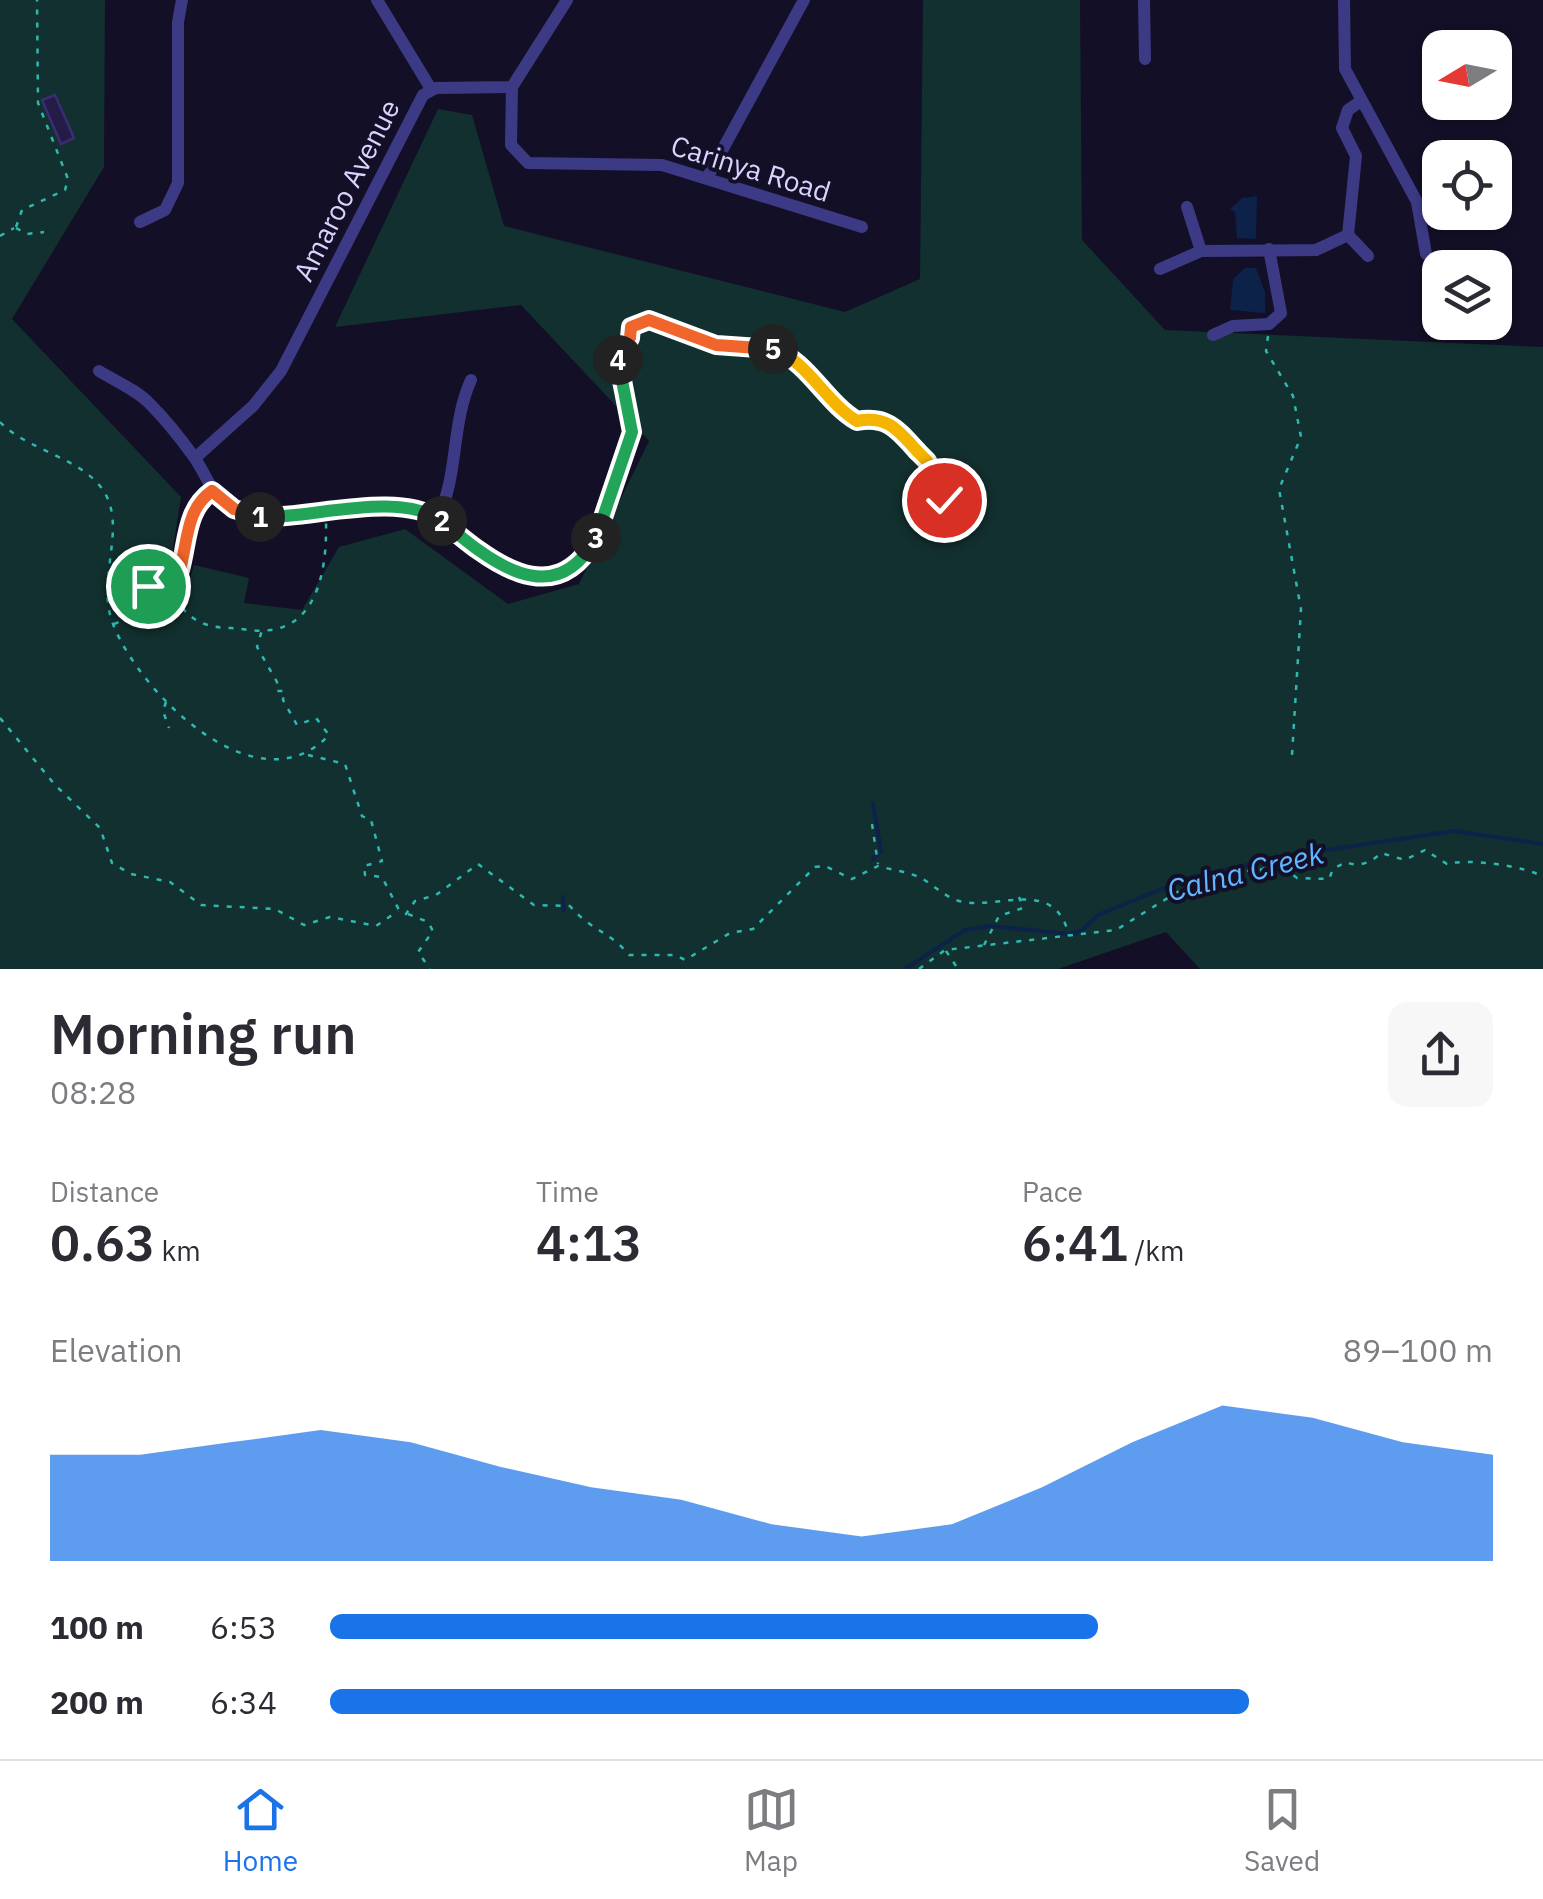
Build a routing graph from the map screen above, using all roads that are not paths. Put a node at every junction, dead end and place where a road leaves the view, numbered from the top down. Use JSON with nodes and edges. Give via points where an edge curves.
{"nodes":[{"id":1,"x":182,"y":0,"type":"edge"},
{"id":2,"x":377,"y":0,"type":"edge"},
{"id":3,"x":567,"y":0,"type":"edge"},
{"id":4,"x":804,"y":0,"type":"edge"},
{"id":5,"x":1144,"y":0,"type":"edge"},
{"id":6,"x":1344,"y":0,"type":"edge"},
{"id":7,"x":1145,"y":59,"type":"dead end"},
{"id":8,"x":512,"y":87,"type":"junction"},
{"id":9,"x":431,"y":89,"type":"junction"},
{"id":10,"x":1360,"y":101,"type":"junction"},
{"id":11,"x":708,"y":178,"type":"junction"},
{"id":12,"x":1188,"y":208,"type":"dead end"},
{"id":13,"x":140,"y":222,"type":"dead end"},
{"id":14,"x":862,"y":228,"type":"dead end"},
{"id":15,"x":1348,"y":235,"type":"junction"},
{"id":16,"x":1268,"y":249,"type":"junction"},
{"id":17,"x":1201,"y":250,"type":"junction"},
{"id":18,"x":1425,"y":250,"type":"edge"},
{"id":19,"x":1368,"y":256,"type":"dead end"},
{"id":20,"x":1160,"y":269,"type":"dead end"},
{"id":21,"x":1213,"y":335,"type":"dead end"},
{"id":22,"x":99,"y":371,"type":"dead end"},
{"id":23,"x":471,"y":380,"type":"dead end"},
{"id":24,"x":195,"y":458,"type":"junction"},
{"id":25,"x":612,"y":487,"type":"road end"},
{"id":26,"x":438,"y":518,"type":"junction"}],
"edges":[{"from":1,"to":13,"type":"street","via":[[178,182],[165,210]]},
{"from":2,"to":9,"type":"street"},
{"from":3,"to":8,"type":"street"},
{"from":4,"to":11,"type":"street"},
{"from":5,"to":7,"type":"street"},
{"from":6,"to":10,"type":"street","via":[[1345,69]]},
{"from":8,"to":9,"type":"street","name":"Amaroo Avenue"},
{"from":8,"to":11,"type":"street","name":"Carinya Road","via":[[511,145],[521,160],[640,163]]},
{"from":9,"to":24,"type":"street","name":"Amaroo Avenue","via":[[422,95],[281,371]]},
{"from":10,"to":15,"type":"street","via":[[1342,128],[1356,156]]},
{"from":10,"to":18,"type":"street","via":[[1417,202]]},
{"from":11,"to":14,"type":"street","name":"Carinya Road"},
{"from":12,"to":17,"type":"street"},
{"from":15,"to":16,"type":"street","via":[[1316,250]]},
{"from":15,"to":19,"type":"street"},
{"from":16,"to":17,"type":"street"},
{"from":16,"to":21,"type":"street","via":[[1281,313],[1270,324],[1233,326]]},
{"from":17,"to":20,"type":"street"},
{"from":22,"to":24,"type":"street","via":[[148,401]]},
{"from":23,"to":26,"type":"street","via":[[461,402],[452,488]]},
{"from":24,"to":26,"type":"street","via":[[212,491],[254,517],[413,510]]},
{"from":25,"to":26,"type":"street","via":[[585,554],[543,576],[499,566]]}]}
